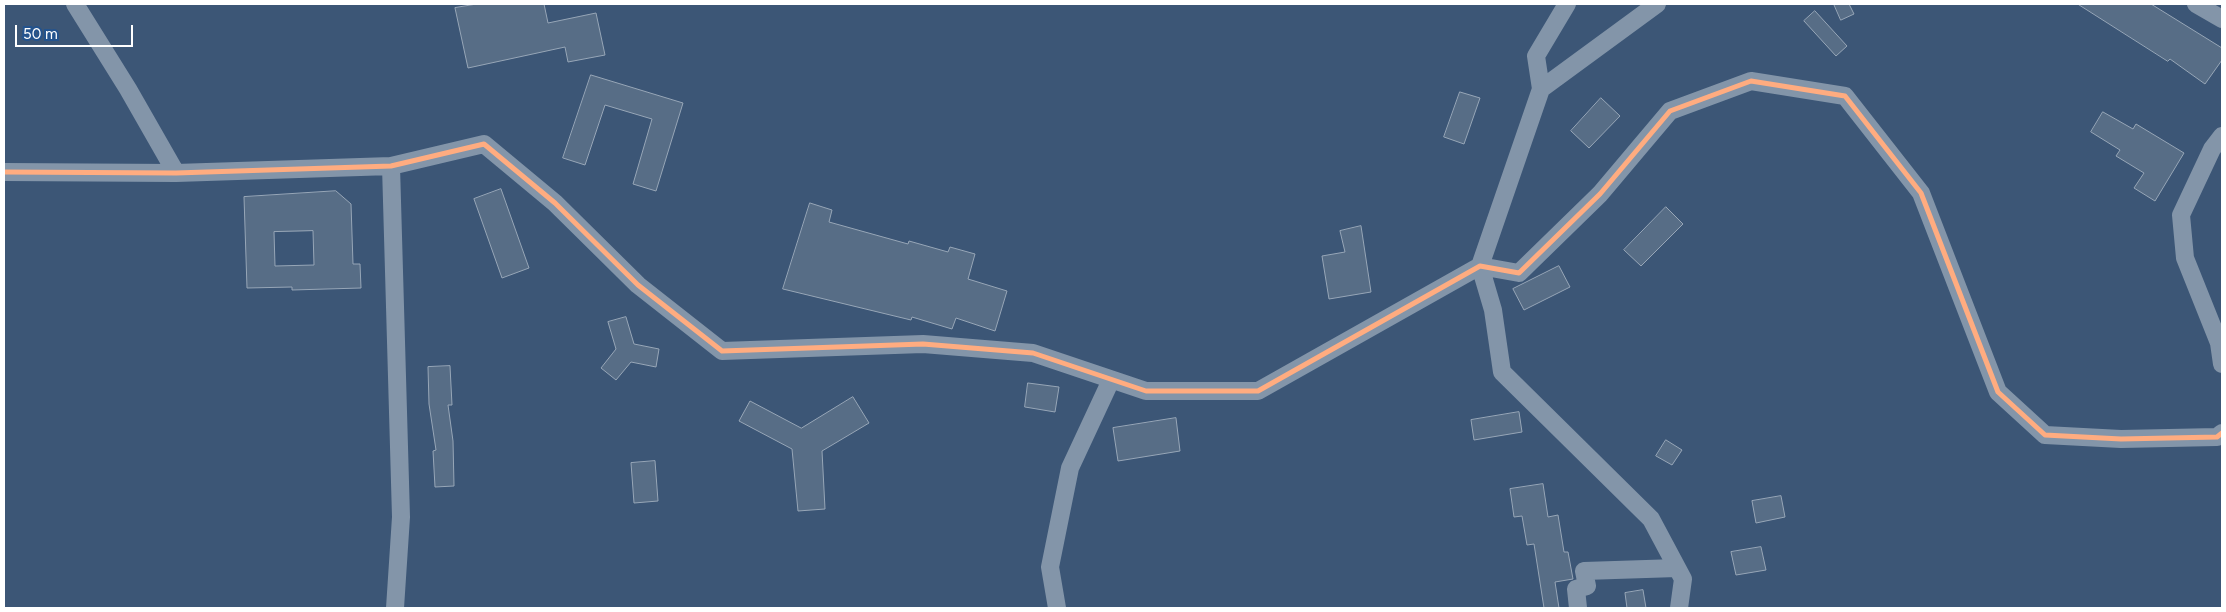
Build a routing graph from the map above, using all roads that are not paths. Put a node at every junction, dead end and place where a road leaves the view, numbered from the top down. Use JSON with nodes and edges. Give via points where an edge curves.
{"nodes":[{"id":1,"x":74,"y":4,"type":"edge"},
{"id":2,"x":1567,"y":4,"type":"edge"},
{"id":3,"x":1657,"y":4,"type":"edge"},
{"id":4,"x":2196,"y":4,"type":"edge"},
{"id":5,"x":2222,"y":19,"type":"edge"},
{"id":6,"x":1541,"y":88,"type":"junction"},
{"id":7,"x":2222,"y":136,"type":"edge"},
{"id":8,"x":391,"y":166,"type":"junction"},
{"id":9,"x":4,"y":172,"type":"edge"},
{"id":10,"x":176,"y":173,"type":"junction"},
{"id":11,"x":1480,"y":266,"type":"junction"},
{"id":12,"x":2222,"y":364,"type":"edge"},
{"id":13,"x":1112,"y":380,"type":"junction"},
{"id":14,"x":2222,"y":433,"type":"edge"},
{"id":15,"x":1677,"y":568,"type":"junction"},
{"id":16,"x":394,"y":608,"type":"edge"},
{"id":17,"x":1057,"y":608,"type":"edge"},
{"id":18,"x":1578,"y":608,"type":"edge"},
{"id":19,"x":1680,"y":608,"type":"edge"}],
"edges":[{"from":1,"to":10,"type":"street"},
{"from":2,"to":6,"type":"street","via":[[1536,56]]},
{"from":3,"to":6,"type":"street"},
{"from":4,"to":5,"type":"street"},
{"from":6,"to":11,"type":"street"},
{"from":7,"to":12,"type":"street","via":[[2212,149],[2181,215],[2185,258],[2219,343]]},
{"from":8,"to":10,"type":"street"},
{"from":8,"to":13,"type":"street","via":[[484,144],[555,203],[638,285],[722,351],[923,344],[1033,353]]},
{"from":8,"to":16,"type":"street","via":[[401,517]]},
{"from":9,"to":10,"type":"street"},
{"from":11,"to":13,"type":"street","via":[[1258,391],[1146,392]]},
{"from":11,"to":14,"type":"street","via":[[1518,273],[1600,194],[1670,111],[1751,80],[1845,96],[1921,193],[1998,392],[2045,435],[2121,439],[2218,437]]},
{"from":11,"to":15,"type":"street","via":[[1493,310],[1502,372],[1651,520]]},
{"from":13,"to":17,"type":"street","via":[[1070,468],[1050,567]]},
{"from":15,"to":18,"type":"street","via":[[1584,571],[1587,586],[1576,589]]},
{"from":15,"to":19,"type":"street","via":[[1683,579]]}]}
